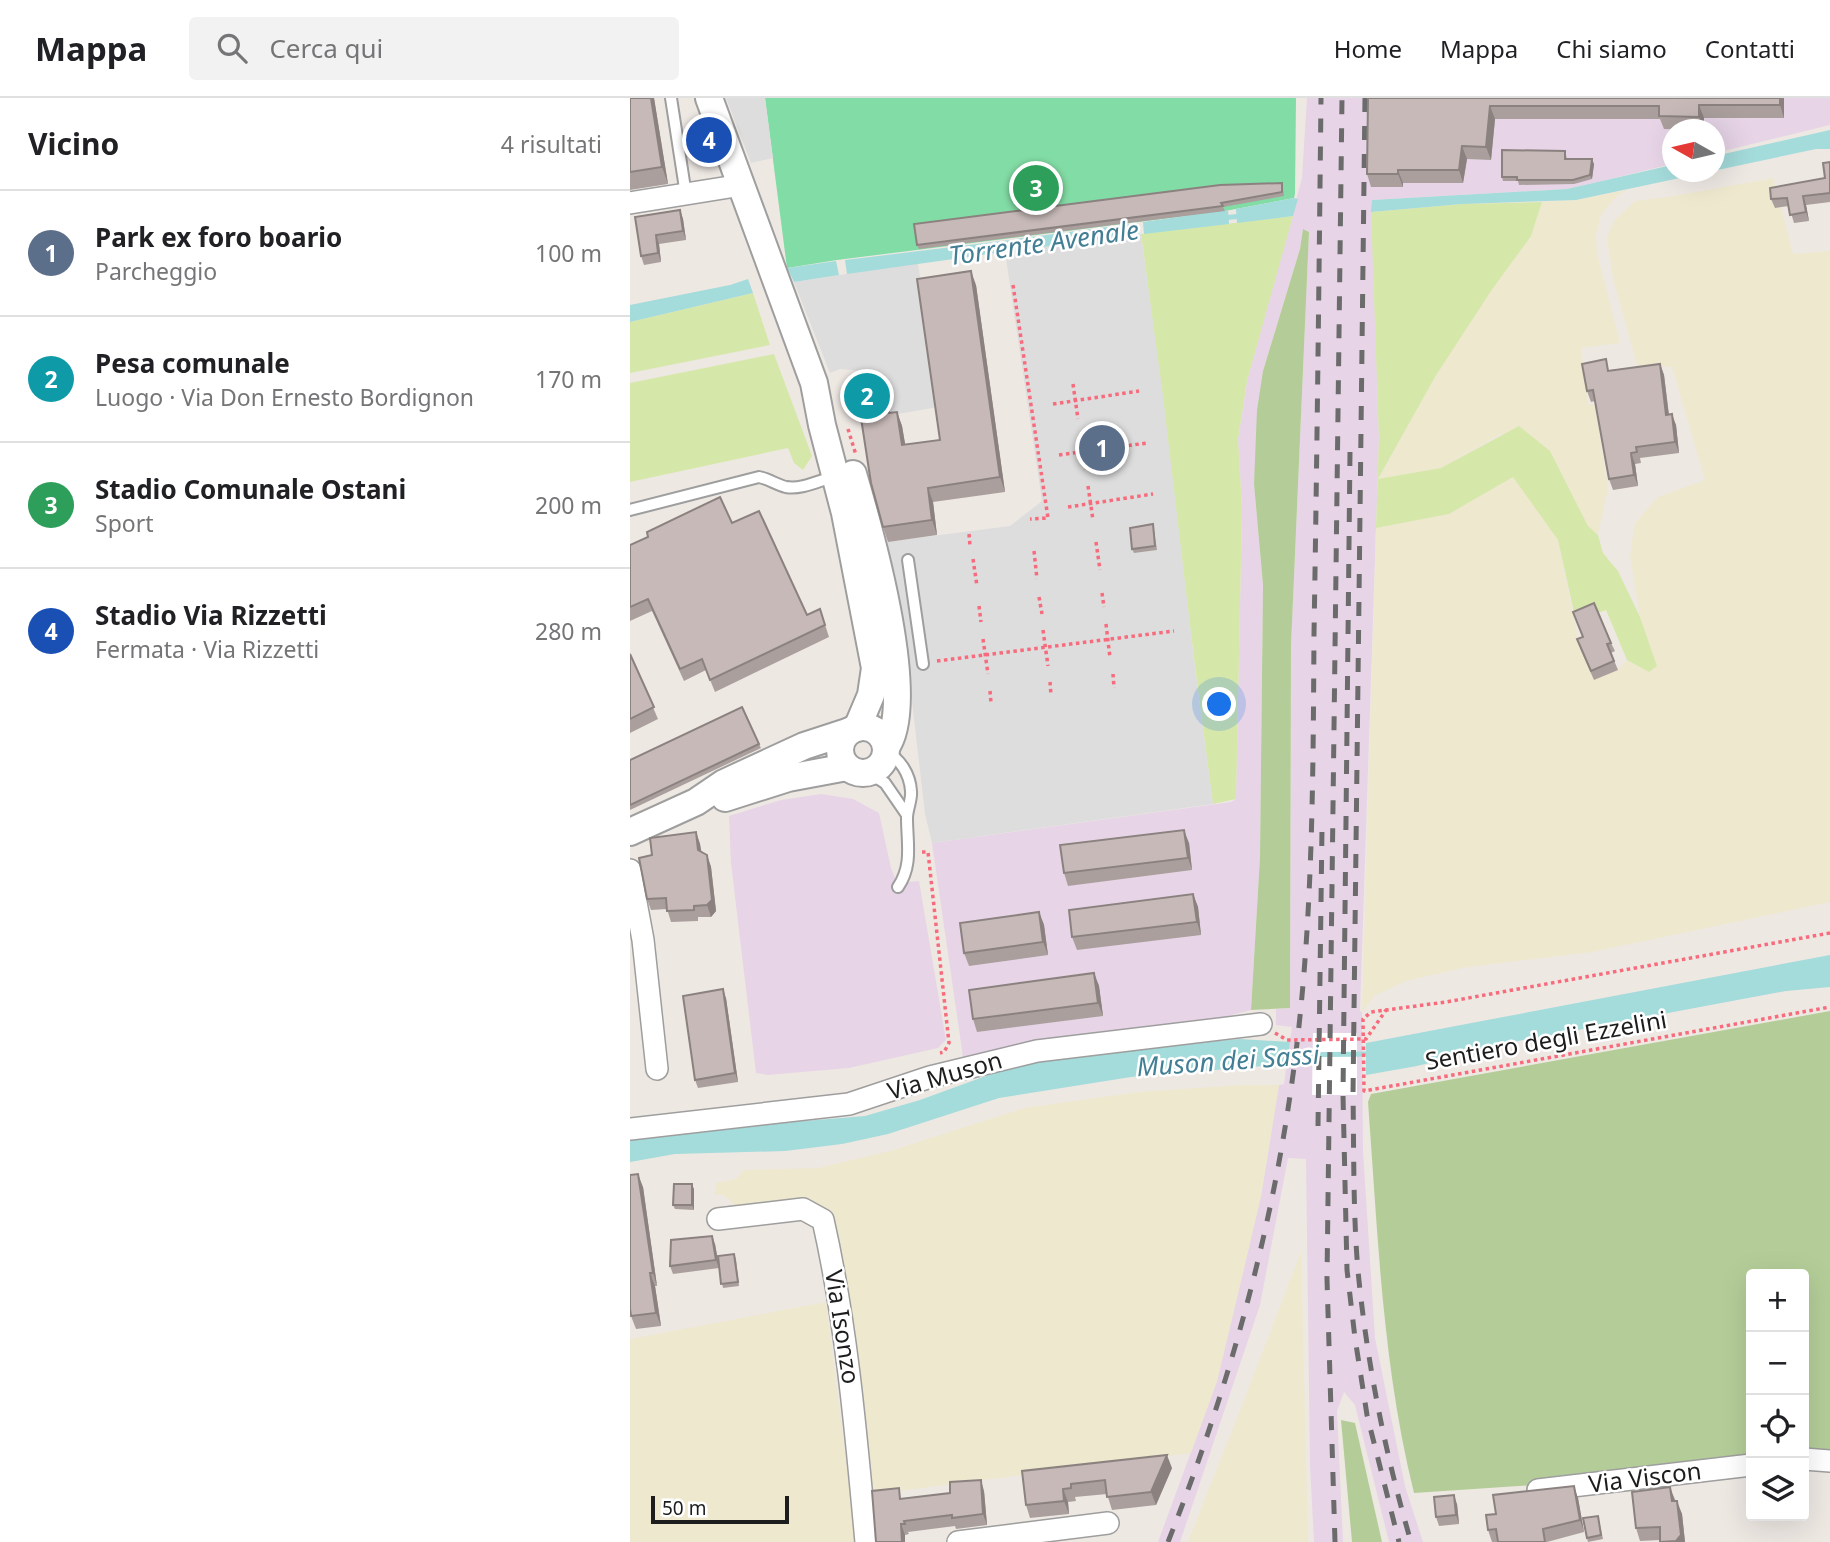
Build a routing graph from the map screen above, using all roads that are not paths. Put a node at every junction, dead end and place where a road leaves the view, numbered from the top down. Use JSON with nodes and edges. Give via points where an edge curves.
{"nodes":[{"id":1,"x":671,"y":98,"type":"edge"},
{"id":2,"x":709,"y":98,"type":"edge"},
{"id":3,"x":742,"y":184,"type":"junction"},
{"id":4,"x":686,"y":195,"type":"junction"},
{"id":5,"x":630,"y":203,"type":"edge"},
{"id":6,"x":844,"y":473,"type":"junction"},
{"id":7,"x":630,"y":510,"type":"edge"},
{"id":8,"x":908,"y":560,"type":"dead end"},
{"id":9,"x":858,"y":576,"type":"junction"},
{"id":10,"x":901,"y":615,"type":"junction"},
{"id":11,"x":923,"y":664,"type":"dead end"},
{"id":12,"x":872,"y":691,"type":"junction"},
{"id":13,"x":854,"y":729,"type":"junction"},
{"id":14,"x":886,"y":749,"type":"junction"},
{"id":15,"x":858,"y":770,"type":"junction"},
{"id":16,"x":696,"y":803,"type":"junction"},
{"id":17,"x":907,"y":815,"type":"junction"},
{"id":18,"x":630,"y":832,"type":"edge"},
{"id":19,"x":630,"y":870,"type":"edge"},
{"id":20,"x":898,"y":887,"type":"dead end"},
{"id":21,"x":1261,"y":1024,"type":"dead end"},
{"id":22,"x":657,"y":1069,"type":"dead end"},
{"id":23,"x":630,"y":1129,"type":"edge"},
{"id":24,"x":718,"y":1219,"type":"dead end"},
{"id":25,"x":1809,"y":1459,"type":"edge"},
{"id":26,"x":1830,"y":1461,"type":"edge"},
{"id":27,"x":1746,"y":1466,"type":"edge"},
{"id":28,"x":1538,"y":1490,"type":"edge"},
{"id":29,"x":1108,"y":1522,"type":"dead end"},
{"id":30,"x":866,"y":1542,"type":"edge"},
{"id":31,"x":958,"y":1542,"type":"edge"}],
"edges":[{"from":1,"to":4,"type":"lane"},
{"from":2,"to":3,"type":"street"},
{"from":3,"to":4,"type":"street"},
{"from":3,"to":6,"type":"street","via":[[814,383],[822,425]]},
{"from":4,"to":5,"type":"street"},
{"from":6,"to":7,"type":"lane","via":[[808,485],[786,486],[759,477]]},
{"from":6,"to":9,"type":"street"},
{"from":6,"to":10,"type":"street"},
{"from":8,"to":10,"type":"lane"},
{"from":9,"to":10,"type":"street","via":[[870,588],[876,612]]},
{"from":9,"to":12,"type":"street","via":[[875,668]]},
{"from":10,"to":11,"type":"lane"},
{"from":10,"to":12,"type":"street","via":[[879,624],[883,677]]},
{"from":10,"to":14,"type":"street","via":[[895,730]]},
{"from":12,"to":13,"type":"street"},
{"from":13,"to":14,"type":"street","via":[[876,731]]},
{"from":13,"to":15,"type":"street","via":[[840,747],[843,762]]},
{"from":13,"to":16,"type":"street","via":[[781,756],[724,783]]},
{"from":14,"to":15,"type":"street","via":[[882,764]]},
{"from":14,"to":17,"type":"lane","via":[[903,765],[912,791]]},
{"from":15,"to":16,"type":"street","via":[[788,778]]},
{"from":15,"to":17,"type":"lane","via":[[885,783]]},
{"from":16,"to":18,"type":"street"},
{"from":17,"to":20,"type":"lane","via":[[910,853]]},
{"from":19,"to":22,"type":"street"},
{"from":21,"to":23,"type":"street","name":"Via Muson","via":[[1037,1051],[930,1077],[849,1104]]},
{"from":24,"to":30,"type":"street","name":"Via Isonzo","via":[[803,1209],[823,1220],[853,1395]]},
{"from":25,"to":26,"type":"street"},
{"from":27,"to":28,"type":"street","name":"Via Viscon"},
{"from":29,"to":31,"type":"street"}]}
